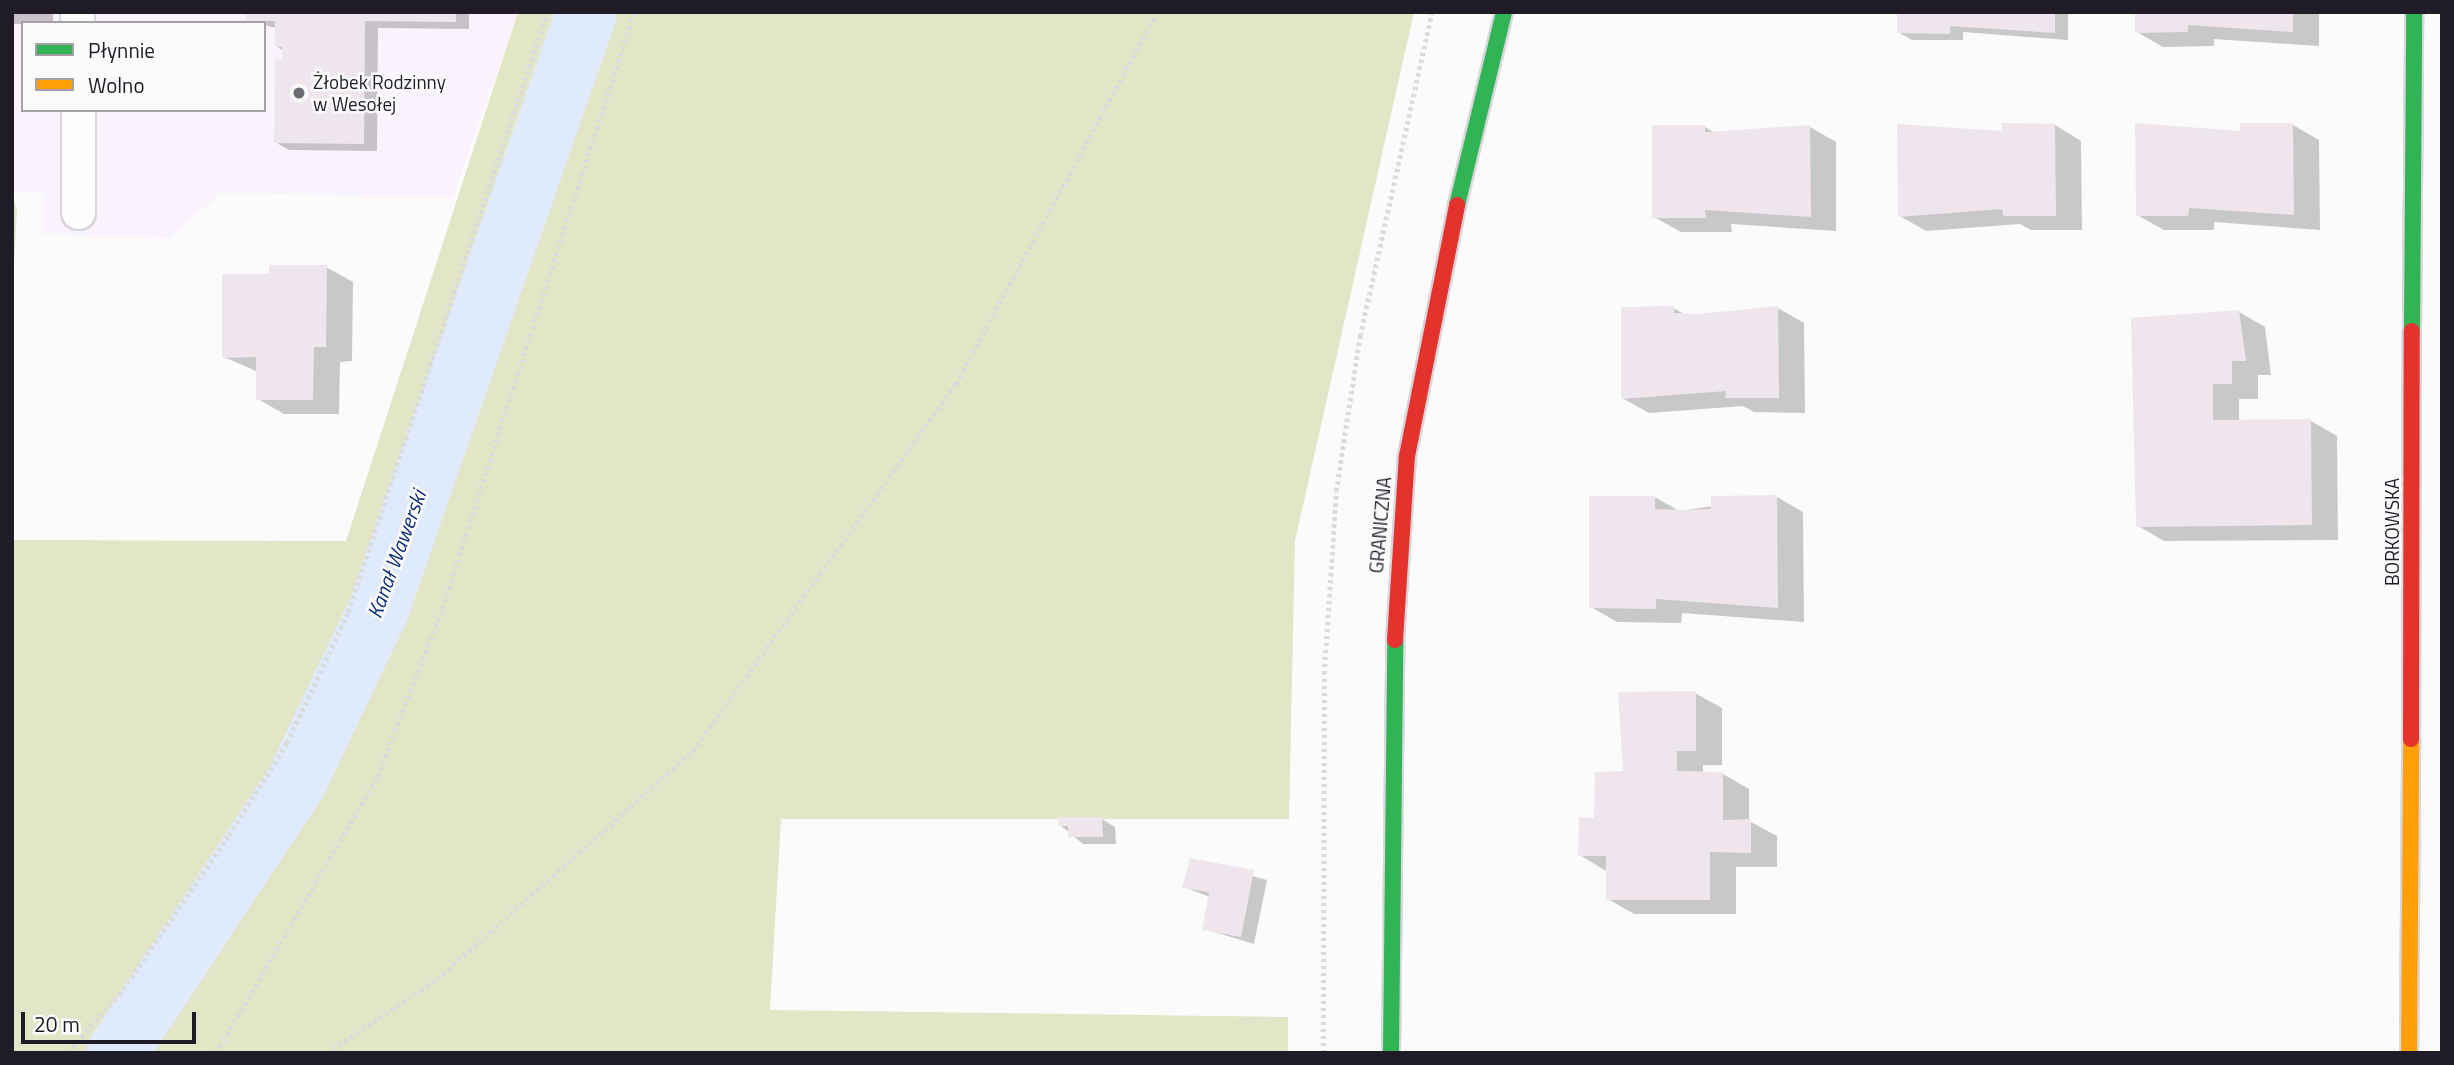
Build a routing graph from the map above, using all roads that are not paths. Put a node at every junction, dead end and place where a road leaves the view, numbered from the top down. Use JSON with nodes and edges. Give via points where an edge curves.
{"nodes":[{"id":1,"x":1504,"y":12,"type":"edge"},
{"id":2,"x":2414,"y":12,"type":"edge"},
{"id":3,"x":78,"y":112,"type":"edge"},
{"id":4,"x":78,"y":212,"type":"dead end"},
{"id":5,"x":1391,"y":1053,"type":"edge"},
{"id":6,"x":2409,"y":1053,"type":"edge"}],
"edges":[{"from":1,"to":5,"type":"street","name":"GRANICZNA","via":[[1468,152],[1407,456],[1392,674]]},
{"from":2,"to":6,"type":"street","name":"BORKOWSKA"},
{"from":3,"to":4,"type":"lane"}]}
